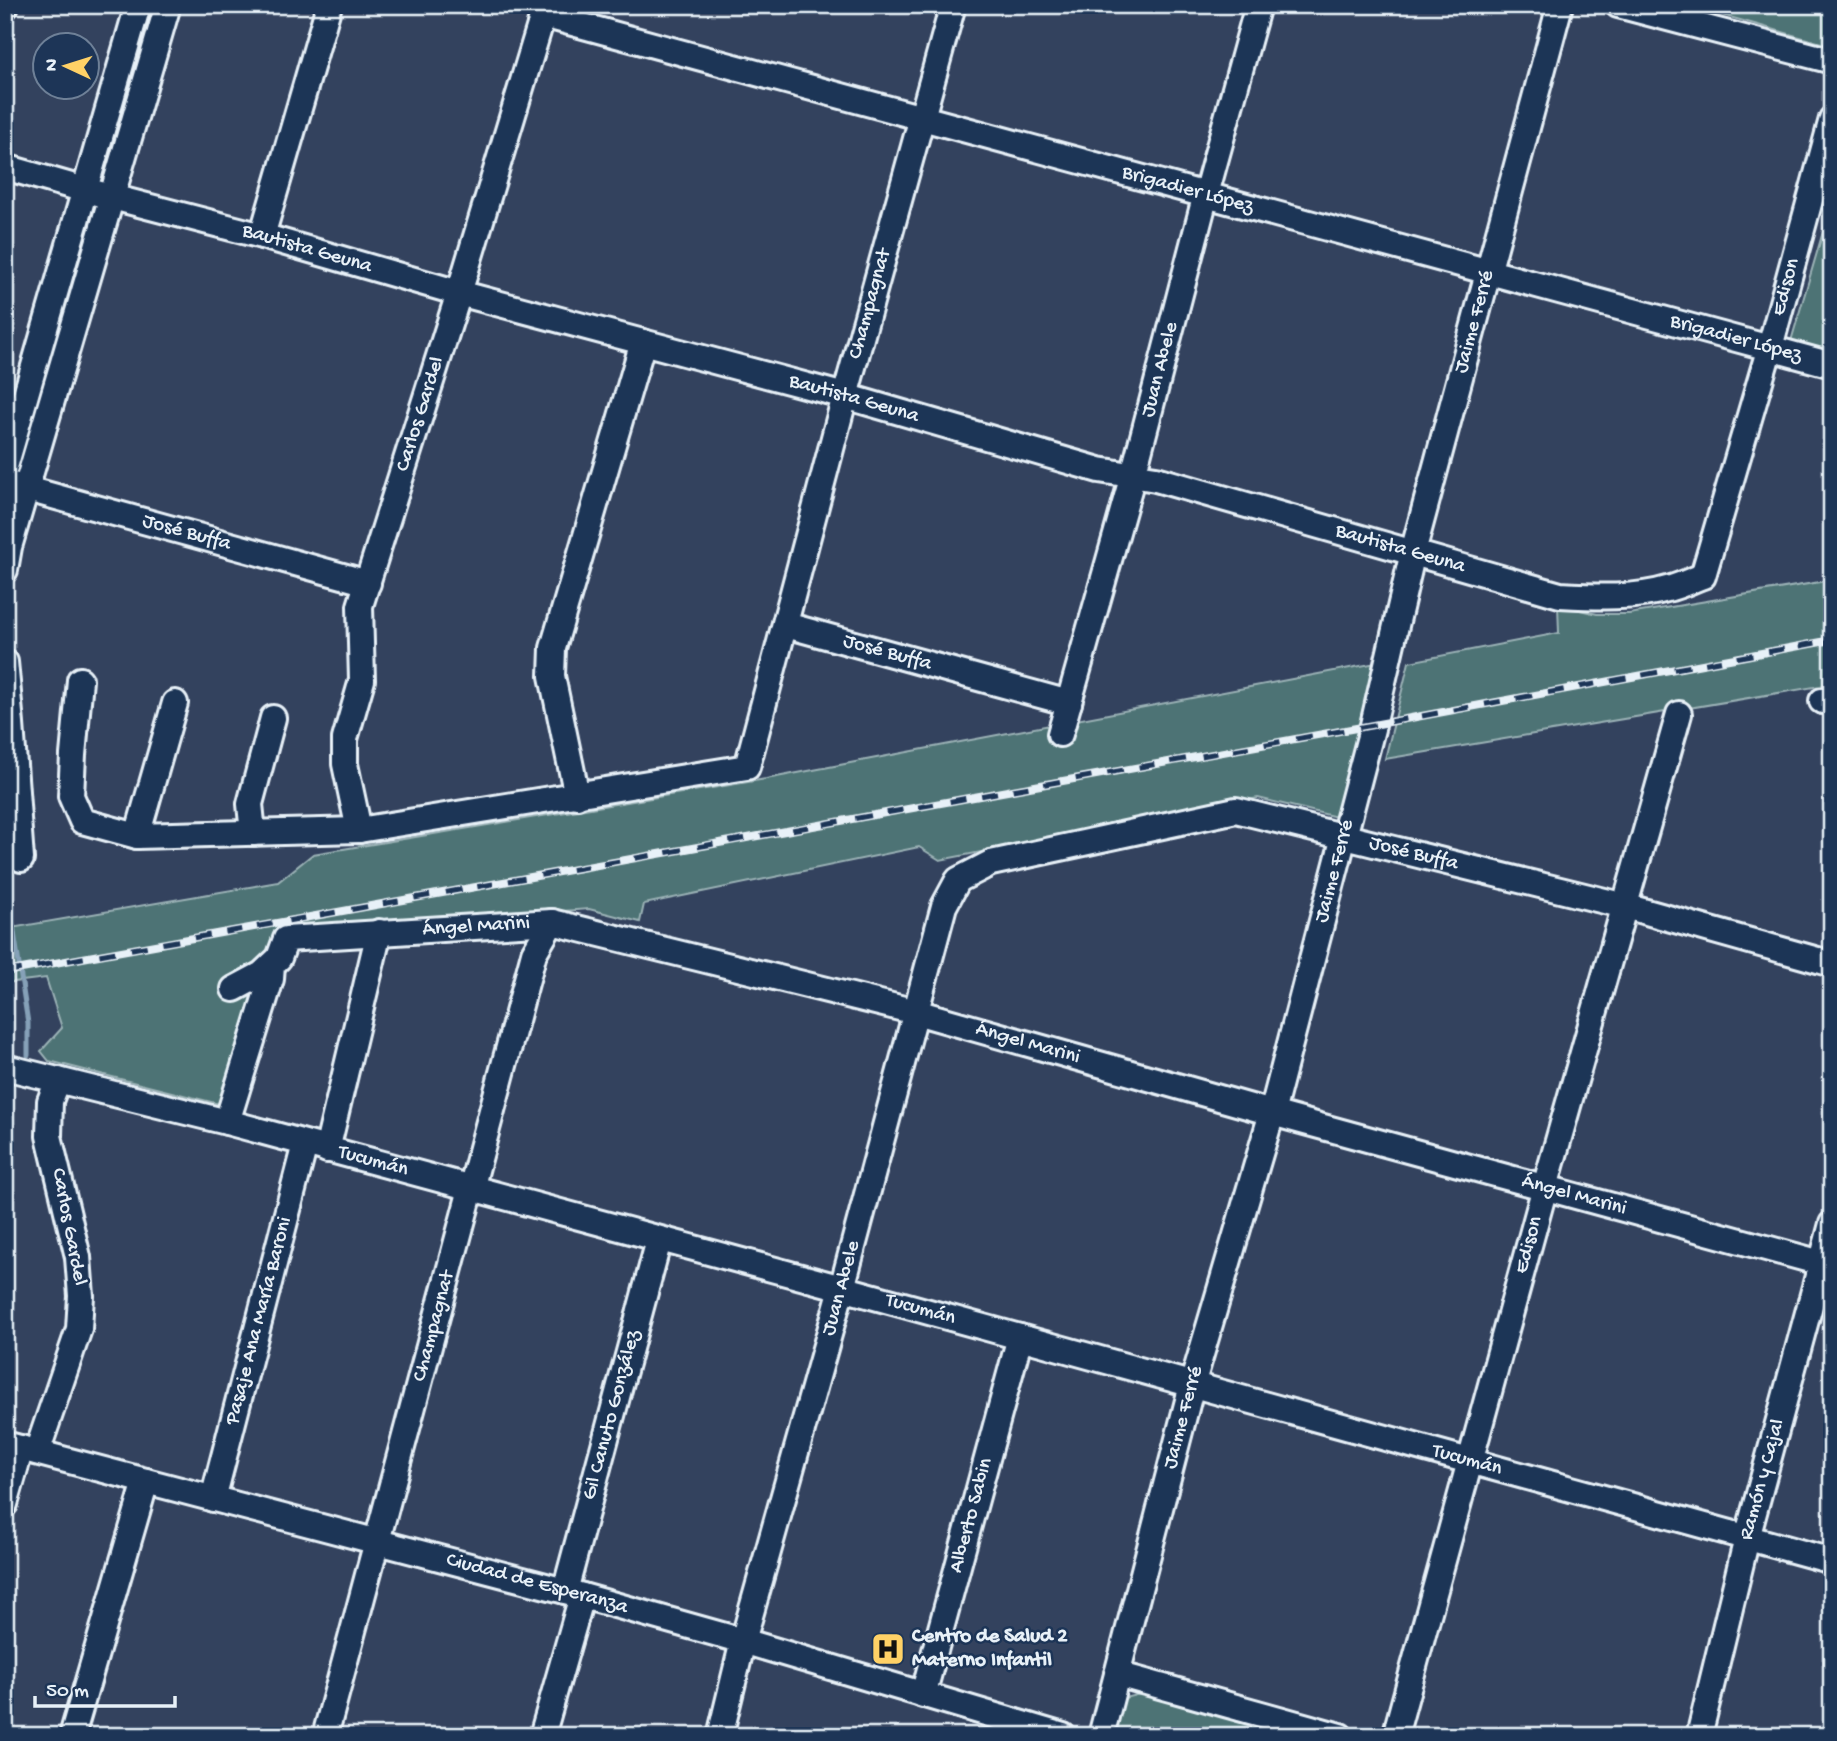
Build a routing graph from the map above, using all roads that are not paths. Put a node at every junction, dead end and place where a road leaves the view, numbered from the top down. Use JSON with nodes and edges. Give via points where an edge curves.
{"nodes":[{"id":1,"x":138,"y":5,"type":"edge"},
{"id":2,"x":168,"y":5,"type":"edge"},
{"id":3,"x":329,"y":5,"type":"edge"},
{"id":4,"x":953,"y":5,"type":"edge"},
{"id":5,"x":1258,"y":5,"type":"edge"},
{"id":6,"x":1560,"y":5,"type":"edge"},
{"id":7,"x":1618,"y":5,"type":"edge"},
{"id":8,"x":544,"y":10,"type":"edge"},
{"id":9,"x":1832,"y":61,"type":"edge"},
{"id":10,"x":922,"y":117,"type":"junction"},
{"id":11,"x":1832,"y":119,"type":"edge"},
{"id":12,"x":5,"y":167,"type":"edge"},
{"id":13,"x":85,"y":190,"type":"junction"},
{"id":14,"x":1206,"y":194,"type":"junction"},
{"id":15,"x":112,"y":197,"type":"junction"},
{"id":16,"x":262,"y":236,"type":"junction"},
{"id":17,"x":1488,"y":272,"type":"junction"},
{"id":18,"x":459,"y":293,"type":"junction"},
{"id":19,"x":643,"y":342,"type":"junction"},
{"id":20,"x":1770,"y":347,"type":"junction"},
{"id":21,"x":1832,"y":365,"type":"edge"},
{"id":22,"x":845,"y":396,"type":"junction"},
{"id":23,"x":5,"y":467,"type":"edge"},
{"id":24,"x":1133,"y":475,"type":"junction"},
{"id":25,"x":16,"y":486,"type":"edge"},
{"id":26,"x":1413,"y":552,"type":"junction"},
{"id":27,"x":5,"y":570,"type":"edge"},
{"id":28,"x":1703,"y":576,"type":"joint"},
{"id":29,"x":368,"y":583,"type":"junction"},
{"id":30,"x":786,"y":625,"type":"junction"},
{"id":31,"x":5,"y":662,"type":"edge"},
{"id":32,"x":80,"y":680,"type":"dead end"},
{"id":33,"x":175,"y":703,"type":"dead end"},
{"id":34,"x":1069,"y":703,"type":"junction"},
{"id":35,"x":1679,"y":714,"type":"dead end"},
{"id":36,"x":273,"y":718,"type":"dead end"},
{"id":37,"x":1060,"y":734,"type":"dead end"},
{"id":38,"x":577,"y":796,"type":"junction"},
{"id":39,"x":359,"y":830,"type":"junction"},
{"id":40,"x":253,"y":833,"type":"junction"},
{"id":41,"x":137,"y":836,"type":"junction"},
{"id":42,"x":1345,"y":836,"type":"junction"},
{"id":43,"x":21,"y":859,"type":"dead end"},
{"id":44,"x":991,"y":863,"type":"joint"},
{"id":45,"x":1625,"y":906,"type":"junction"},
{"id":46,"x":552,"y":922,"type":"junction"},
{"id":47,"x":379,"y":932,"type":"junction"},
{"id":48,"x":1832,"y":964,"type":"edge"},
{"id":49,"x":272,"y":965,"type":"junction"},
{"id":50,"x":234,"y":989,"type":"dead end"},
{"id":51,"x":916,"y":1012,"type":"junction"},
{"id":52,"x":5,"y":1067,"type":"edge"},
{"id":53,"x":58,"y":1080,"type":"junction"},
{"id":54,"x":1272,"y":1113,"type":"junction"},
{"id":55,"x":227,"y":1122,"type":"junction"},
{"id":56,"x":316,"y":1147,"type":"junction"},
{"id":57,"x":1545,"y":1187,"type":"junction"},
{"id":58,"x":471,"y":1189,"type":"junction"},
{"id":59,"x":1832,"y":1224,"type":"edge"},
{"id":60,"x":659,"y":1240,"type":"junction"},
{"id":61,"x":1826,"y":1264,"type":"edge"},
{"id":62,"x":842,"y":1288,"type":"junction"},
{"id":63,"x":1020,"y":1337,"type":"junction"},
{"id":64,"x":1192,"y":1385,"type":"junction"},
{"id":65,"x":21,"y":1448,"type":"edge"},
{"id":66,"x":1471,"y":1463,"type":"junction"},
{"id":67,"x":146,"y":1481,"type":"junction"},
{"id":68,"x":213,"y":1499,"type":"junction"},
{"id":69,"x":5,"y":1504,"type":"edge"},
{"id":70,"x":1747,"y":1538,"type":"junction"},
{"id":71,"x":377,"y":1543,"type":"junction"},
{"id":72,"x":1832,"y":1561,"type":"edge"},
{"id":73,"x":573,"y":1593,"type":"junction"},
{"id":74,"x":743,"y":1641,"type":"junction"},
{"id":75,"x":1117,"y":1674,"type":"junction"},
{"id":76,"x":923,"y":1695,"type":"junction"},
{"id":77,"x":72,"y":1736,"type":"edge"},
{"id":78,"x":326,"y":1736,"type":"edge"},
{"id":79,"x":542,"y":1736,"type":"edge"},
{"id":80,"x":720,"y":1736,"type":"edge"},
{"id":81,"x":1063,"y":1736,"type":"edge"},
{"id":82,"x":1101,"y":1736,"type":"edge"},
{"id":83,"x":1340,"y":1736,"type":"edge"},
{"id":84,"x":1395,"y":1736,"type":"edge"},
{"id":85,"x":1699,"y":1736,"type":"edge"}],
"edges":[{"from":1,"to":13,"type":"street"},
{"from":2,"to":15,"type":"street"},
{"from":3,"to":16,"type":"street"},
{"from":4,"to":10,"type":"street","name":"Champagnat"},
{"from":5,"to":14,"type":"street","name":"Juan Abele"},
{"from":6,"to":17,"type":"street","name":"Jaime Ferré"},
{"from":7,"to":9,"type":"street"},
{"from":8,"to":10,"type":"street","name":"Brigadier López"},
{"from":8,"to":18,"type":"street","name":"Carlos Gardel"},
{"from":10,"to":14,"type":"street","name":"Brigadier López"},
{"from":10,"to":22,"type":"street","name":"Champagnat"},
{"from":11,"to":20,"type":"street","name":"Edison"},
{"from":12,"to":13,"type":"street","name":"Bautista Geuna"},
{"from":13,"to":15,"type":"street","name":"Bautista Geuna"},
{"from":13,"to":23,"type":"street"},
{"from":14,"to":17,"type":"street","name":"Brigadier López"},
{"from":14,"to":24,"type":"street","name":"Juan Abele"},
{"from":15,"to":16,"type":"street","name":"Bautista Geuna"},
{"from":15,"to":25,"type":"street"},
{"from":16,"to":18,"type":"street","name":"Bautista Geuna"},
{"from":17,"to":20,"type":"street","name":"Brigadier López"},
{"from":17,"to":26,"type":"street","name":"Jaime Ferré"},
{"from":18,"to":19,"type":"street","name":"Bautista Geuna"},
{"from":18,"to":29,"type":"street","name":"Carlos Gardel"},
{"from":19,"to":22,"type":"street","name":"Bautista Geuna"},
{"from":19,"to":38,"type":"street","via":[[553,648],[552,676]]},
{"from":20,"to":21,"type":"street","name":"Brigadier López"},
{"from":20,"to":28,"type":"street","name":"Edison"},
{"from":22,"to":24,"type":"street","name":"Bautista Geuna","via":[[1099,470]]},
{"from":22,"to":30,"type":"street","name":"Champagnat"},
{"from":24,"to":26,"type":"street","name":"Bautista Geuna"},
{"from":24,"to":34,"type":"street","name":"Juan Abele"},
{"from":25,"to":27,"type":"street"},
{"from":25,"to":29,"type":"street","name":"José Buffa"},
{"from":26,"to":28,"type":"street","name":"Bautista Geuna","via":[[1560,595],[1632,595],[1670,589]]},
{"from":26,"to":42,"type":"street","name":"Jaime Ferré"},
{"from":29,"to":39,"type":"street","name":"Carlos Gardel","via":[[360,606],[362,680],[345,739],[345,764]]},
{"from":30,"to":34,"type":"street","name":"José Buffa"},
{"from":30,"to":38,"type":"street","name":"Champagnat","via":[[747,767]]},
{"from":31,"to":43,"type":"street"},
{"from":32,"to":41,"type":"street","via":[[71,796],[82,821]]},
{"from":33,"to":41,"type":"street"},
{"from":34,"to":37,"type":"street","name":"Juan Abele"},
{"from":35,"to":45,"type":"street","name":"Edison"},
{"from":36,"to":40,"type":"street","via":[[250,804]]},
{"from":38,"to":39,"type":"street"},
{"from":39,"to":40,"type":"street"},
{"from":40,"to":41,"type":"street"},
{"from":42,"to":44,"type":"street","name":"José Buffa","via":[[1236,810]]},
{"from":42,"to":45,"type":"street","name":"José Buffa"},
{"from":42,"to":54,"type":"street","name":"Jaime Ferré"},
{"from":44,"to":51,"type":"street","name":"Juan Abele","via":[[958,880],[944,906]]},
{"from":45,"to":48,"type":"street","name":"José Buffa"},
{"from":45,"to":57,"type":"street","name":"Edison"},
{"from":46,"to":47,"type":"street","name":"Ángel Marini"},
{"from":46,"to":51,"type":"street","name":"Ángel Marini"},
{"from":46,"to":58,"type":"street","name":"Champagnat","via":[[534,953]]},
{"from":47,"to":49,"type":"street","name":"Ángel Marini","via":[[286,939]]},
{"from":47,"to":56,"type":"street","name":"Pasaje Ana María Baroni"},
{"from":49,"to":50,"type":"street","name":"Ángel Marini"},
{"from":49,"to":55,"type":"street"},
{"from":51,"to":54,"type":"street","name":"Ángel Marini"},
{"from":51,"to":62,"type":"street","name":"Juan Abele"},
{"from":52,"to":53,"type":"street","name":"Tucumán"},
{"from":53,"to":55,"type":"street","name":"Tucumán"},
{"from":53,"to":65,"type":"street","name":"Carlos Gardel","via":[[50,1101],[49,1136],[78,1257],[79,1329]]},
{"from":54,"to":57,"type":"street","name":"Ángel Marini"},
{"from":54,"to":64,"type":"street","name":"Jaime Ferré"},
{"from":55,"to":56,"type":"street","name":"Tucumán"},
{"from":56,"to":58,"type":"street","name":"Tucumán"},
{"from":56,"to":68,"type":"street","name":"Pasaje Ana María Baroni"},
{"from":57,"to":61,"type":"street","name":"Ángel Marini"},
{"from":57,"to":66,"type":"street","name":"Edison"},
{"from":58,"to":60,"type":"street","name":"Tucumán"},
{"from":58,"to":71,"type":"street","name":"Champagnat"},
{"from":59,"to":61,"type":"street","name":"Ramón y Cajal"},
{"from":60,"to":62,"type":"street","name":"Tucumán"},
{"from":60,"to":73,"type":"street","name":"Gil Canuto González"},
{"from":61,"to":70,"type":"street","name":"Ramón y Cajal"},
{"from":62,"to":63,"type":"street","name":"Tucumán"},
{"from":62,"to":74,"type":"street","name":"Juan Abele"},
{"from":63,"to":64,"type":"street","name":"Tucumán"},
{"from":63,"to":76,"type":"street","name":"Alberto Sabin"},
{"from":64,"to":66,"type":"street","name":"Tucumán"},
{"from":64,"to":75,"type":"street","name":"Jaime Ferré"},
{"from":65,"to":67,"type":"street","name":"Ciudad de Esperanza"},
{"from":65,"to":69,"type":"street","name":"Carlos Gardel"},
{"from":66,"to":70,"type":"street","name":"Tucumán"},
{"from":66,"to":84,"type":"street","name":"Edison"},
{"from":67,"to":68,"type":"street","name":"Ciudad de Esperanza"},
{"from":67,"to":77,"type":"street"},
{"from":68,"to":71,"type":"street","name":"Ciudad de Esperanza"},
{"from":70,"to":72,"type":"street","name":"Tucumán"},
{"from":70,"to":85,"type":"street","name":"Ramón y Cajal"},
{"from":71,"to":73,"type":"street","name":"Ciudad de Esperanza"},
{"from":71,"to":78,"type":"street","name":"Champagnat"},
{"from":73,"to":74,"type":"street","name":"Ciudad de Esperanza"},
{"from":73,"to":79,"type":"street","name":"Gil Canuto González"},
{"from":74,"to":76,"type":"street","name":"Ciudad de Esperanza"},
{"from":74,"to":80,"type":"street","name":"Juan Abele"},
{"from":75,"to":82,"type":"street","name":"Jaime Ferré"},
{"from":75,"to":83,"type":"street"},
{"from":76,"to":81,"type":"street","name":"Ciudad de Esperanza"}]}
